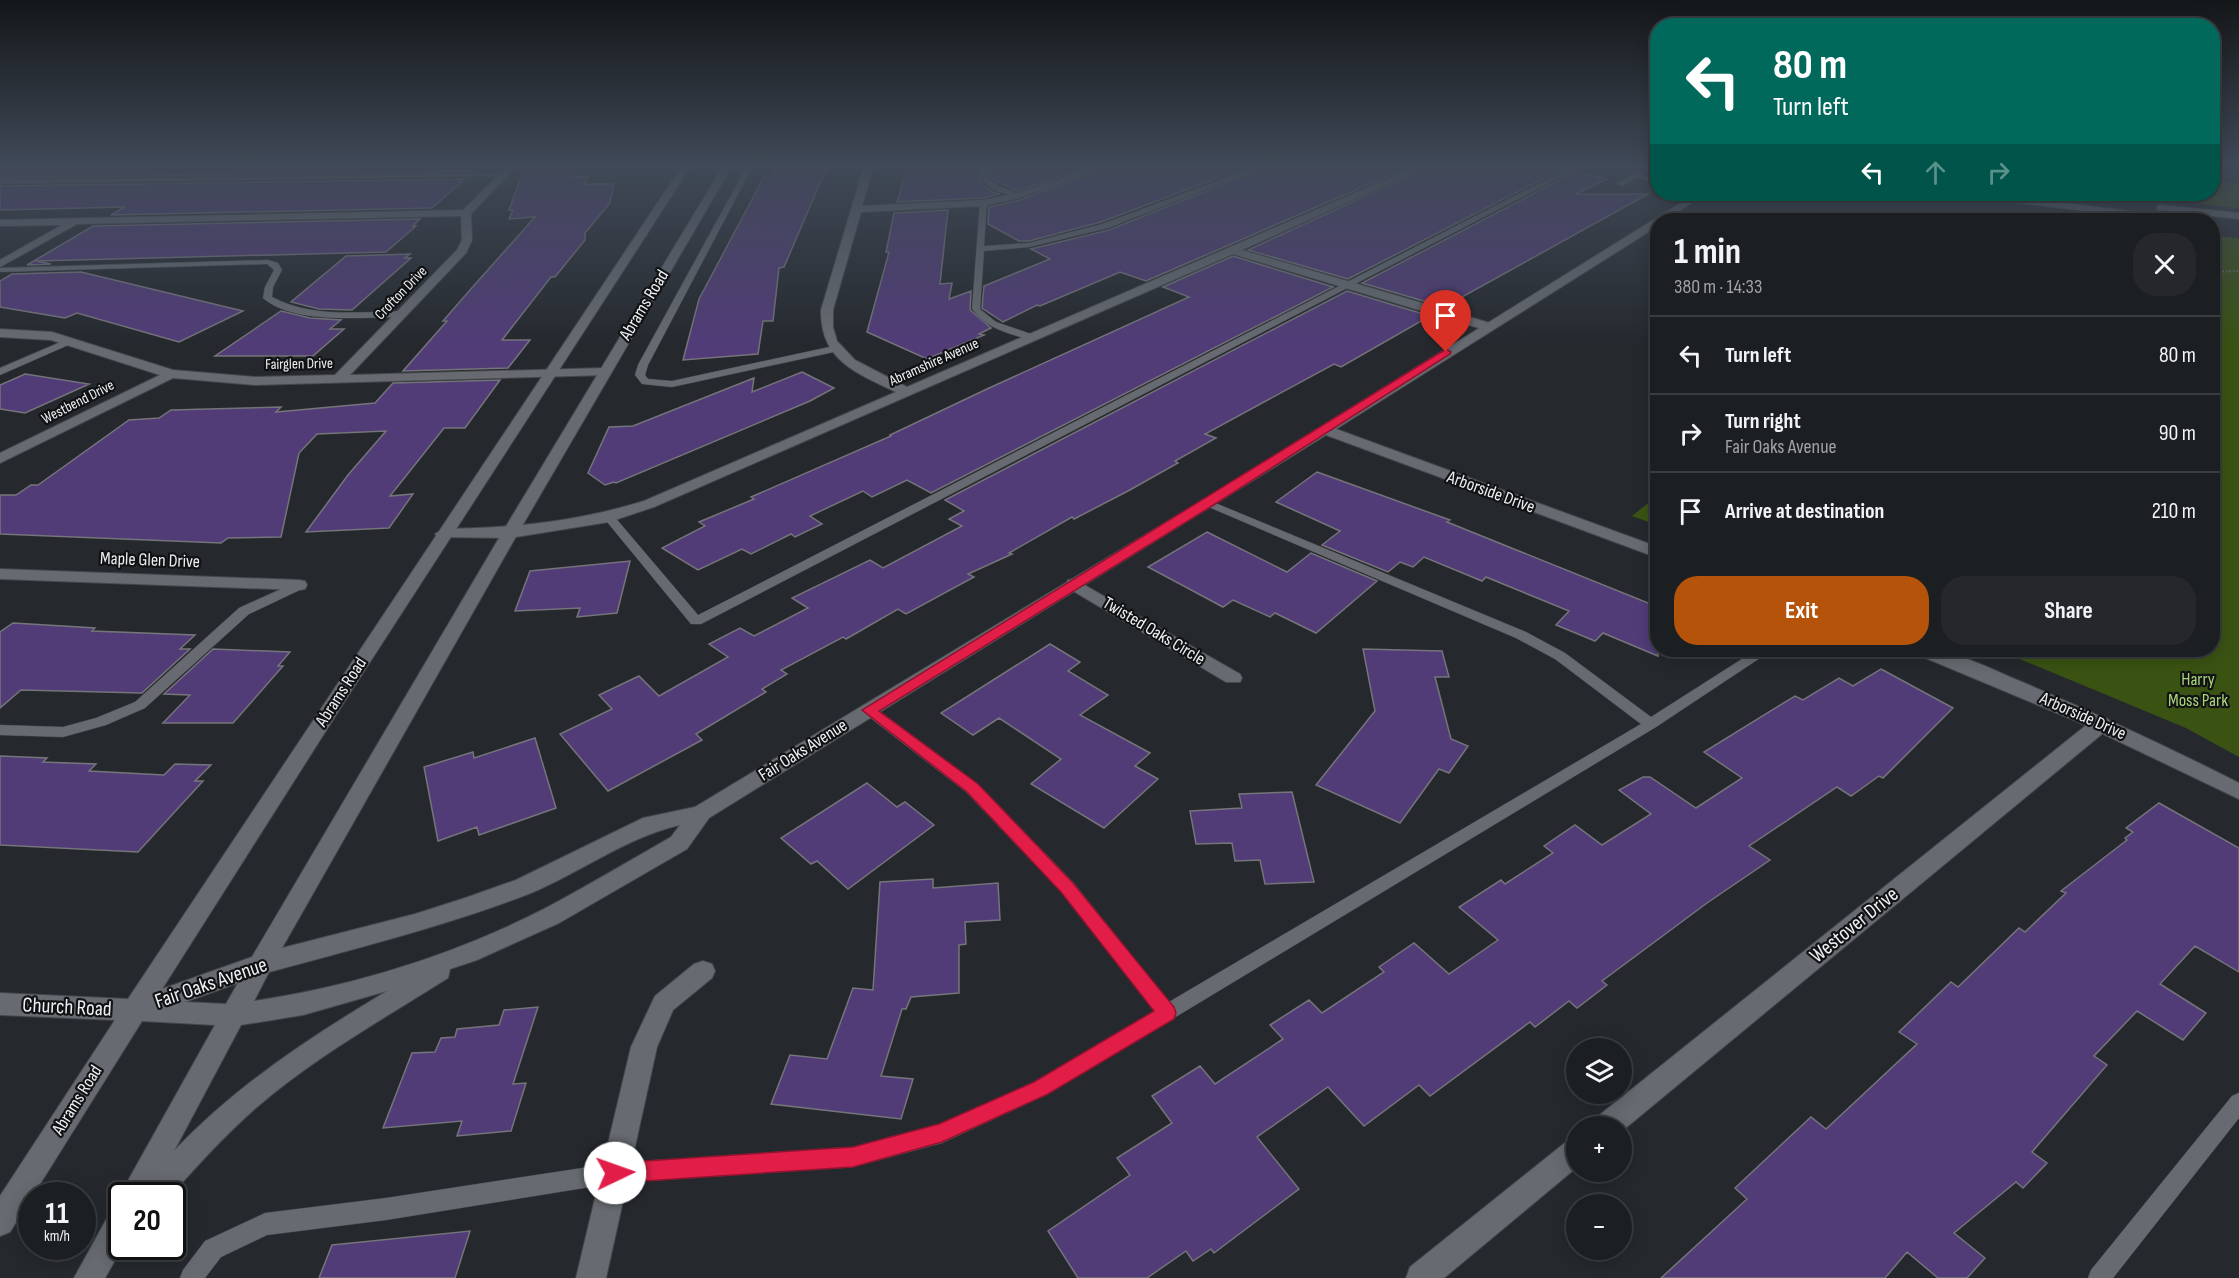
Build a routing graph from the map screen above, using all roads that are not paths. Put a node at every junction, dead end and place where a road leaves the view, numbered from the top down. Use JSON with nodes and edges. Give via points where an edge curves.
{"nodes":[{"id":1,"x":67,"y":226,"type":"edge"},
{"id":2,"x":466,"y":226,"type":"edge"},
{"id":3,"x":648,"y":226,"type":"edge"},
{"id":4,"x":692,"y":226,"type":"edge"},
{"id":5,"x":717,"y":226,"type":"edge"},
{"id":6,"x":851,"y":226,"type":"edge"},
{"id":7,"x":982,"y":226,"type":"edge"},
{"id":8,"x":1106,"y":226,"type":"edge"},
{"id":9,"x":1288,"y":226,"type":"edge"},
{"id":10,"x":1463,"y":226,"type":"edge"},
{"id":11,"x":1649,"y":226,"type":"edge"},
{"id":12,"x":980,"y":249,"type":"junction"},
{"id":13,"x":1232,"y":250,"type":"junction"},
{"id":14,"x":0,"y":264,"type":"edge"},
{"id":15,"x":0,"y":270,"type":"edge"},
{"id":16,"x":1346,"y":286,"type":"junction"},
{"id":17,"x":402,"y":314,"type":"junction"},
{"id":18,"x":1486,"y":326,"type":"junction"},
{"id":19,"x":0,"y":333,"type":"edge"},
{"id":20,"x":1031,"y":337,"type":"junction"},
{"id":21,"x":70,"y":341,"type":"junction"},
{"id":22,"x":834,"y":349,"type":"junction"},
{"id":23,"x":0,"y":372,"type":"edge"},
{"id":24,"x":604,"y":372,"type":"junction"},
{"id":25,"x":550,"y":373,"type":"junction"},
{"id":26,"x":171,"y":374,"type":"junction"},
{"id":27,"x":339,"y":380,"type":"junction"},
{"id":28,"x":908,"y":392,"type":"junction"},
{"id":29,"x":1326,"y":430,"type":"junction"},
{"id":30,"x":0,"y":459,"type":"edge"},
{"id":31,"x":1208,"y":503,"type":"junction"},
{"id":32,"x":609,"y":517,"type":"junction"},
{"id":33,"x":510,"y":533,"type":"junction"},
{"id":34,"x":443,"y":534,"type":"junction"},
{"id":35,"x":1650,"y":550,"type":"edge"},
{"id":36,"x":0,"y":574,"type":"edge"},
{"id":37,"x":1074,"y":584,"type":"junction"},
{"id":38,"x":299,"y":585,"type":"joint"},
{"id":39,"x":1754,"y":657,"type":"edge"},
{"id":40,"x":1942,"y":657,"type":"edge"},
{"id":41,"x":1233,"y":678,"type":"dead end"},
{"id":42,"x":869,"y":710,"type":"junction"},
{"id":43,"x":1651,"y":724,"type":"junction"},
{"id":44,"x":2100,"y":724,"type":"junction"},
{"id":45,"x":0,"y":730,"type":"edge"},
{"id":46,"x":2239,"y":792,"type":"edge"},
{"id":47,"x":701,"y":813,"type":"junction"},
{"id":48,"x":469,"y":953,"type":"junction"},
{"id":49,"x":261,"y":964,"type":"junction"},
{"id":50,"x":704,"y":971,"type":"dead end"},
{"id":51,"x":0,"y":1004,"type":"edge"},
{"id":52,"x":134,"y":1010,"type":"junction"},
{"id":53,"x":1167,"y":1013,"type":"junction"},
{"id":54,"x":234,"y":1015,"type":"junction"},
{"id":55,"x":2239,"y":1102,"type":"edge"},
{"id":56,"x":1619,"y":1116,"type":"edge"},
{"id":57,"x":1566,"y":1159,"type":"edge"},
{"id":58,"x":615,"y":1173,"type":"junction"},
{"id":59,"x":143,"y":1182,"type":"edge"},
{"id":60,"x":163,"y":1182,"type":"edge"},
{"id":61,"x":0,"y":1222,"type":"edge"},
{"id":62,"x":108,"y":1245,"type":"edge"},
{"id":63,"x":89,"y":1278,"type":"edge"},
{"id":64,"x":190,"y":1278,"type":"edge"},
{"id":65,"x":591,"y":1278,"type":"edge"},
{"id":66,"x":1421,"y":1278,"type":"edge"},
{"id":67,"x":2099,"y":1278,"type":"edge"}],
"edges":[{"from":1,"to":14,"type":"street"},
{"from":2,"to":17,"type":"street","name":"Crofton Drive","via":[[467,240],[462,251]]},
{"from":3,"to":25,"type":"street","name":"Abrams Road"},
{"from":4,"to":24,"type":"street","name":"Abrams Road"},
{"from":5,"to":22,"type":"lane","via":[[643,365],[640,375],[645,382],[672,384]]},
{"from":6,"to":22,"type":"street","via":[[824,326]]},
{"from":7,"to":12,"type":"lane"},
{"from":8,"to":12,"type":"lane","via":[[1029,245]]},
{"from":9,"to":13,"type":"street","name":"Abramshire Avenue"},
{"from":10,"to":16,"type":"lane"},
{"from":11,"to":18,"type":"street","name":"Fair Oaks Avenue"},
{"from":12,"to":20,"type":"lane","via":[[976,309],[990,323]]},
{"from":13,"to":16,"type":"street"},
{"from":13,"to":20,"type":"street","name":"Abramshire Avenue"},
{"from":15,"to":17,"type":"lane","via":[[268,262],[278,270],[267,298],[278,305],[307,312]]},
{"from":16,"to":18,"type":"street"},
{"from":16,"to":32,"type":"lane","via":[[696,621]]},
{"from":17,"to":27,"type":"street","name":"Crofton Drive"},
{"from":18,"to":29,"type":"street","name":"Fair Oaks Avenue"},
{"from":19,"to":21,"type":"street","name":"Fairglen Drive"},
{"from":20,"to":28,"type":"street","name":"Abramshire Avenue"},
{"from":21,"to":23,"type":"lane"},
{"from":21,"to":26,"type":"street","name":"Fairglen Drive"},
{"from":22,"to":28,"type":"street","via":[[854,365]]},
{"from":24,"to":25,"type":"street","name":"Fairglen Drive"},
{"from":24,"to":33,"type":"street","name":"Abrams Road"},
{"from":25,"to":27,"type":"street","name":"Fairglen Drive"},
{"from":25,"to":34,"type":"street","name":"Abrams Road"},
{"from":26,"to":27,"type":"street","name":"Fairglen Drive","via":[[255,381]]},
{"from":26,"to":30,"type":"street","name":"Westbend Drive"},
{"from":28,"to":32,"type":"street","name":"Abramshire Avenue","via":[[684,490]]},
{"from":29,"to":31,"type":"street","name":"Fair Oaks Avenue"},
{"from":29,"to":35,"type":"street","name":"Arborside Drive"},
{"from":31,"to":37,"type":"street","name":"Fair Oaks Avenue"},
{"from":31,"to":43,"type":"lane","via":[[1521,635],[1560,656]]},
{"from":32,"to":33,"type":"street","name":"Abramshire Avenue"},
{"from":33,"to":34,"type":"street","name":"Abramshire Avenue"},
{"from":33,"to":49,"type":"street","name":"Abrams Road"},
{"from":34,"to":52,"type":"street","name":"Abrams Road"},
{"from":36,"to":38,"type":"street","name":"Maple Glen Drive"},
{"from":37,"to":41,"type":"street","name":"Twisted Oaks Circle"},
{"from":37,"to":42,"type":"street","name":"Fair Oaks Avenue"},
{"from":38,"to":45,"type":"lane","via":[[244,611],[140,705],[101,722],[63,732]]},
{"from":39,"to":43,"type":"lane"},
{"from":40,"to":44,"type":"street","name":"Arborside Drive"},
{"from":42,"to":47,"type":"street","name":"Fair Oaks Avenue"},
{"from":42,"to":53,"type":"lane","via":[[972,788],[1067,887]]},
{"from":43,"to":53,"type":"lane"},
{"from":44,"to":46,"type":"street","name":"Arborside Drive"},
{"from":44,"to":56,"type":"street","name":"Westover Drive"},
{"from":47,"to":48,"type":"street","name":"Fair Oaks Avenue","via":[[679,843],[551,916]]},
{"from":47,"to":49,"type":"street","name":"Fair Oaks Avenue","via":[[651,824],[524,886],[471,905]]},
{"from":48,"to":54,"type":"street","name":"Fair Oaks Avenue","via":[[303,1004]]},
{"from":48,"to":60,"type":"street","via":[[308,1053],[249,1098]]},
{"from":49,"to":52,"type":"street","name":"Fair Oaks Avenue"},
{"from":49,"to":54,"type":"street","name":"Abrams Road"},
{"from":50,"to":58,"type":"street","via":[[664,1003],[644,1047]]},
{"from":51,"to":52,"type":"street","name":"Church Road"},
{"from":52,"to":54,"type":"street","name":"Fair Oaks Avenue"},
{"from":52,"to":61,"type":"street","name":"Abrams Road"},
{"from":53,"to":58,"type":"lane","via":[[1041,1088],[942,1133],[853,1157]]},
{"from":54,"to":59,"type":"street","name":"Abrams Road"},
{"from":55,"to":67,"type":"lane"},
{"from":57,"to":66,"type":"street"},
{"from":58,"to":64,"type":"lane","via":[[264,1224],[213,1249]]},
{"from":58,"to":65,"type":"street"},
{"from":62,"to":63,"type":"street"}]}
